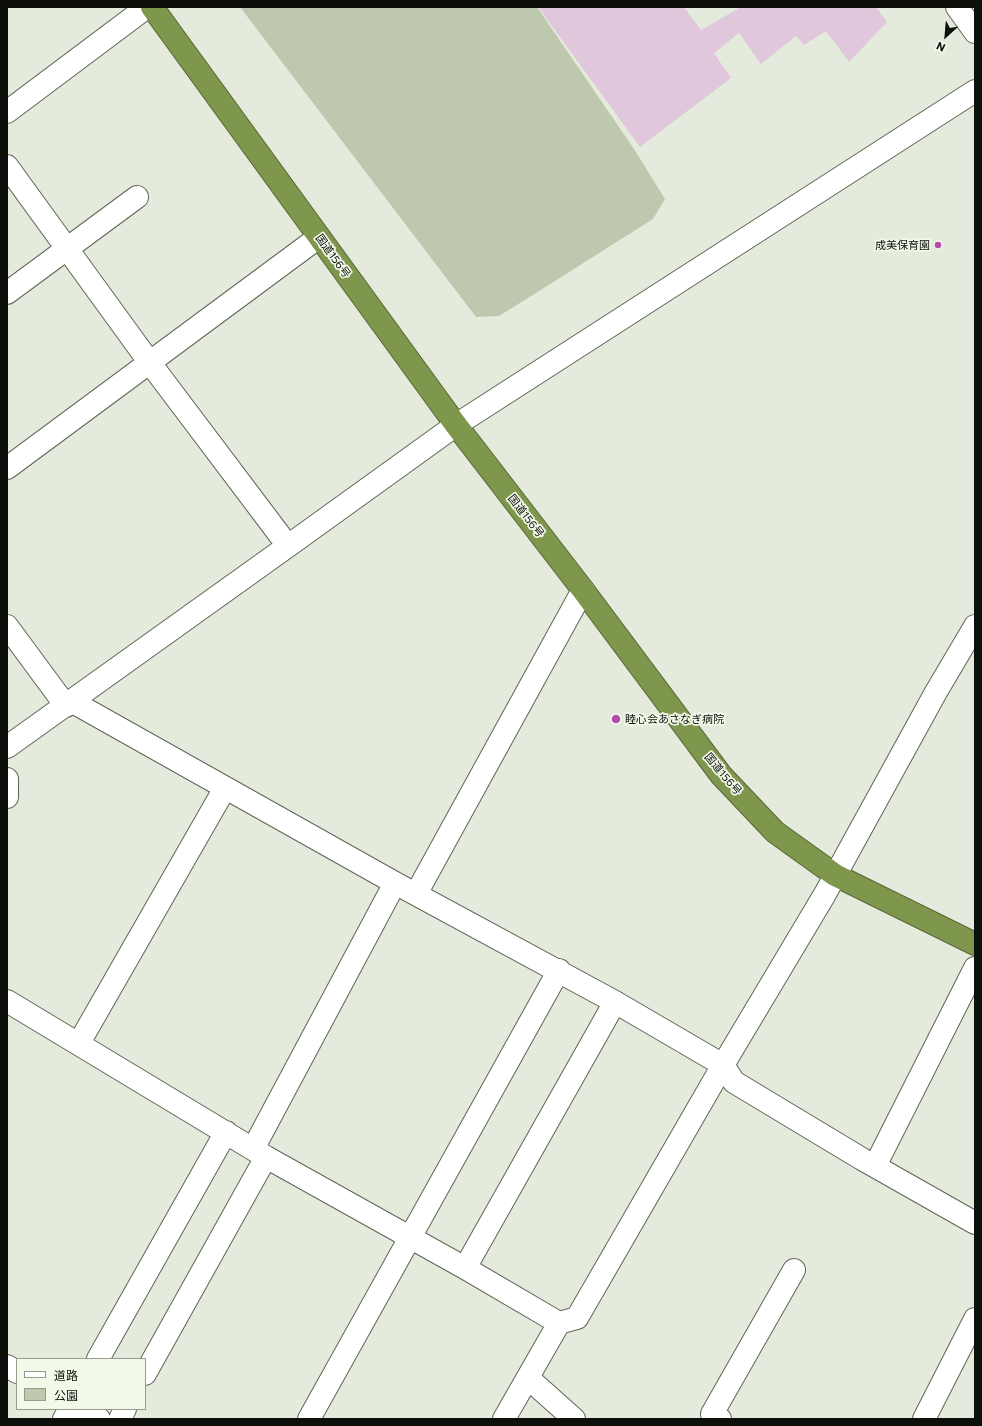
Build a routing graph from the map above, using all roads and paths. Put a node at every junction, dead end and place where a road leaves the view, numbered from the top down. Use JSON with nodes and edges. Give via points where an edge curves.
{"nodes":[{"id":1,"x":147,"y":7,"type":"edge"},
{"id":2,"x":152,"y":7,"type":"edge"},
{"id":3,"x":957,"y":7,"type":"edge"},
{"id":4,"x":975,"y":32,"type":"edge"},
{"id":5,"x":975,"y":91,"type":"edge"},
{"id":6,"x":7,"y":112,"type":"edge"},
{"id":7,"x":7,"y":166,"type":"edge"},
{"id":8,"x":137,"y":197,"type":"dead end"},
{"id":9,"x":319,"y":237,"type":"junction"},
{"id":10,"x":67,"y":249,"type":"junction"},
{"id":11,"x":7,"y":292,"type":"edge"},
{"id":12,"x":150,"y":363,"type":"junction"},
{"id":13,"x":456,"y":425,"type":"junction"},
{"id":14,"x":7,"y":468,"type":"edge"},
{"id":15,"x":288,"y":546,"type":"junction"},
{"id":16,"x":583,"y":590,"type":"junction"},
{"id":17,"x":7,"y":626,"type":"edge"},
{"id":18,"x":975,"y":626,"type":"edge"},
{"id":19,"x":69,"y":704,"type":"junction"},
{"id":20,"x":7,"y":747,"type":"edge"},
{"id":21,"x":7,"y":779,"type":"edge"},
{"id":22,"x":225,"y":788,"type":"junction"},
{"id":23,"x":7,"y":797,"type":"edge"},
{"id":24,"x":835,"y":875,"type":"junction"},
{"id":25,"x":395,"y":883,"type":"junction"},
{"id":26,"x":416,"y":894,"type":"junction"},
{"id":27,"x":975,"y":944,"type":"edge"},
{"id":28,"x":975,"y":968,"type":"edge"},
{"id":29,"x":559,"y":970,"type":"junction"},
{"id":30,"x":7,"y":1000,"type":"edge"},
{"id":31,"x":615,"y":1002,"type":"junction"},
{"id":32,"x":79,"y":1044,"type":"junction"},
{"id":33,"x":723,"y":1065,"type":"junction"},
{"id":34,"x":226,"y":1132,"type":"junction"},
{"id":35,"x":260,"y":1153,"type":"junction"},
{"id":36,"x":875,"y":1166,"type":"junction"},
{"id":37,"x":975,"y":1223,"type":"edge"},
{"id":38,"x":410,"y":1237,"type":"junction"},
{"id":39,"x":465,"y":1268,"type":"junction"},
{"id":40,"x":794,"y":1270,"type":"dead end"},
{"id":41,"x":975,"y":1319,"type":"edge"},
{"id":42,"x":559,"y":1323,"type":"junction"},
{"id":43,"x":99,"y":1358,"type":"edge"},
{"id":44,"x":7,"y":1366,"type":"edge"},
{"id":45,"x":16,"y":1371,"type":"edge"},
{"id":46,"x":146,"y":1372,"type":"edge"},
{"id":47,"x":528,"y":1378,"type":"junction"},
{"id":48,"x":69,"y":1410,"type":"edge"},
{"id":49,"x":84,"y":1410,"type":"edge"},
{"id":50,"x":124,"y":1410,"type":"edge"},
{"id":51,"x":64,"y":1419,"type":"edge"},
{"id":52,"x":99,"y":1419,"type":"edge"},
{"id":53,"x":120,"y":1419,"type":"edge"},
{"id":54,"x":309,"y":1419,"type":"edge"},
{"id":55,"x":504,"y":1419,"type":"edge"},
{"id":56,"x":574,"y":1419,"type":"edge"},
{"id":57,"x":720,"y":1419,"type":"edge"},
{"id":58,"x":924,"y":1419,"type":"edge"}],
"edges":[{"from":1,"to":6,"type":"street"},
{"from":2,"to":9,"type":"highway","name":"国道156号"},
{"from":3,"to":4,"type":"street"},
{"from":5,"to":13,"type":"street"},
{"from":7,"to":10,"type":"street"},
{"from":8,"to":10,"type":"street"},
{"from":9,"to":12,"type":"street"},
{"from":9,"to":13,"type":"highway","name":"国道156号"},
{"from":10,"to":11,"type":"street"},
{"from":10,"to":12,"type":"street"},
{"from":12,"to":14,"type":"street"},
{"from":12,"to":15,"type":"street"},
{"from":13,"to":15,"type":"street"},
{"from":13,"to":16,"type":"highway","name":"国道156号"},
{"from":15,"to":19,"type":"street"},
{"from":16,"to":24,"type":"highway","name":"国道156号","via":[[721,775],[775,832]]},
{"from":16,"to":26,"type":"street"},
{"from":17,"to":19,"type":"street"},
{"from":18,"to":24,"type":"street"},
{"from":19,"to":20,"type":"street"},
{"from":19,"to":22,"type":"street"},
{"from":21,"to":23,"type":"street"},
{"from":22,"to":25,"type":"street"},
{"from":22,"to":32,"type":"street"},
{"from":24,"to":27,"type":"highway","name":"国道156号"},
{"from":24,"to":33,"type":"street"},
{"from":25,"to":26,"type":"street"},
{"from":25,"to":35,"type":"street"},
{"from":26,"to":29,"type":"street"},
{"from":28,"to":36,"type":"street"},
{"from":29,"to":31,"type":"street"},
{"from":29,"to":38,"type":"street"},
{"from":30,"to":32,"type":"street"},
{"from":31,"to":33,"type":"street"},
{"from":31,"to":39,"type":"street"},
{"from":32,"to":34,"type":"street"},
{"from":33,"to":36,"type":"street","via":[[734,1082]]},
{"from":33,"to":42,"type":"street","via":[[578,1318]]},
{"from":34,"to":35,"type":"street"},
{"from":34,"to":43,"type":"street"},
{"from":35,"to":38,"type":"street"},
{"from":35,"to":46,"type":"street"},
{"from":36,"to":37,"type":"street"},
{"from":38,"to":39,"type":"street"},
{"from":38,"to":54,"type":"street"},
{"from":39,"to":42,"type":"street"},
{"from":40,"to":57,"type":"street","via":[[712,1414]]},
{"from":41,"to":58,"type":"street"},
{"from":42,"to":47,"type":"street"},
{"from":44,"to":45,"type":"street"},
{"from":47,"to":55,"type":"street"},
{"from":47,"to":56,"type":"street"},
{"from":48,"to":51,"type":"street"},
{"from":49,"to":52,"type":"street"},
{"from":50,"to":53,"type":"street"}]}
